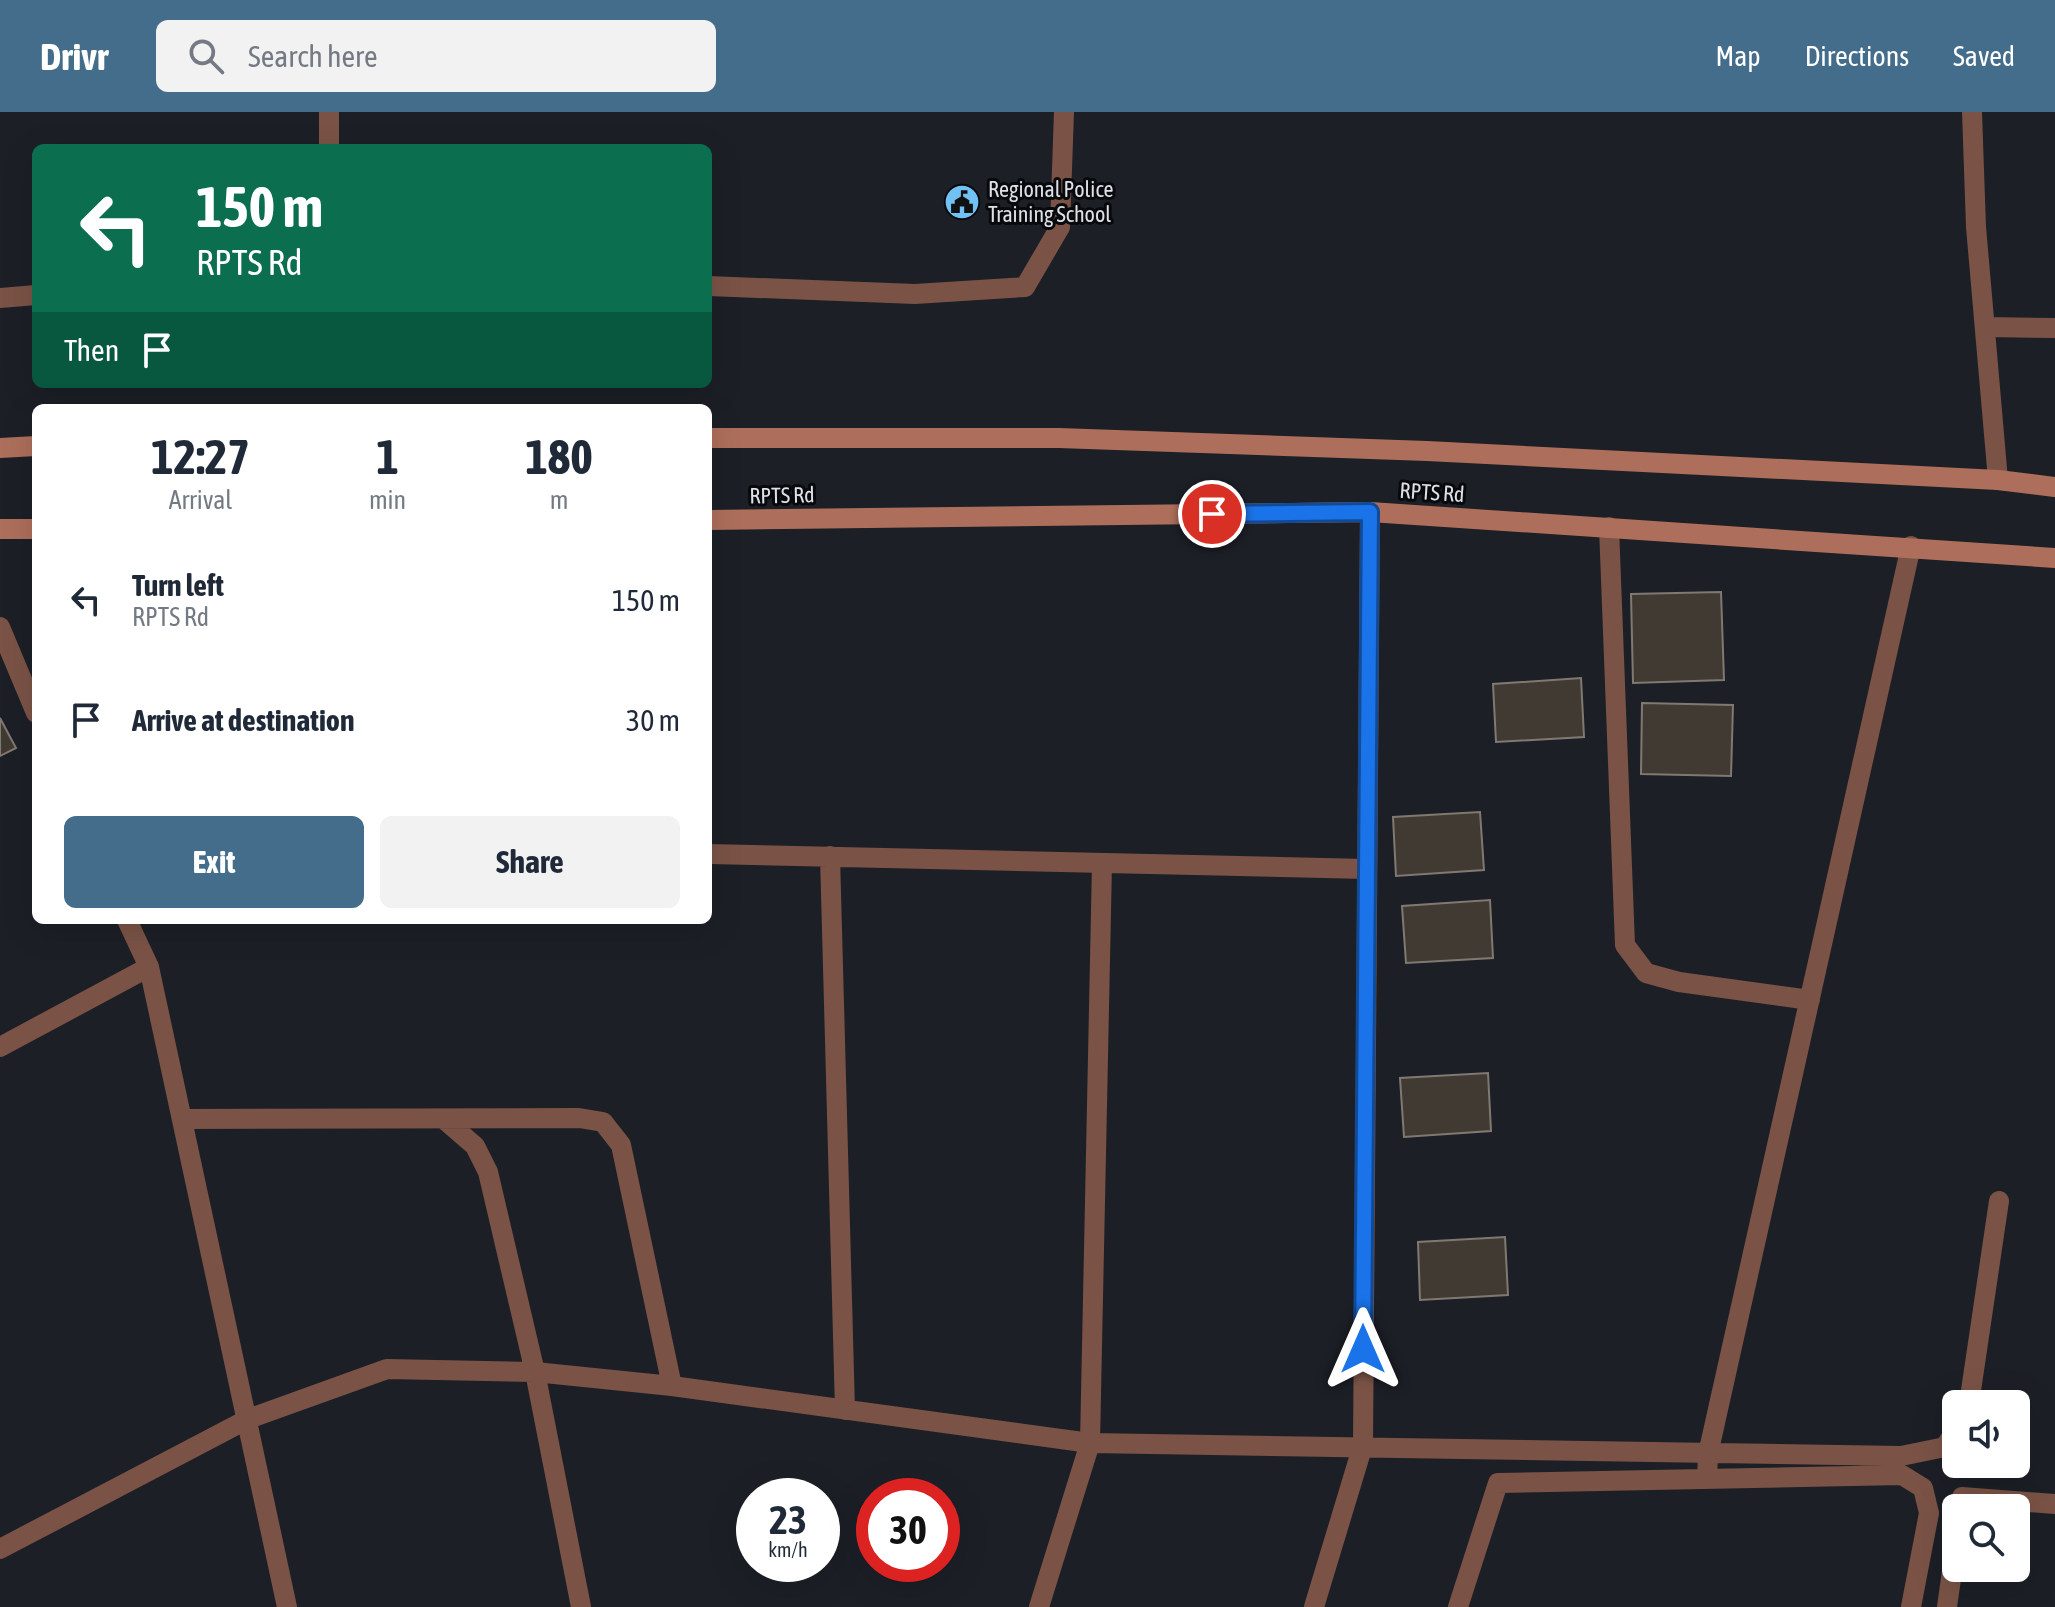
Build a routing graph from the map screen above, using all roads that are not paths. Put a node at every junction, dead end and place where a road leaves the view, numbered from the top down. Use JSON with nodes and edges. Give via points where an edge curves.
{"nodes":[{"id":1,"x":329,"y":112,"type":"edge"},
{"id":2,"x":1064,"y":112,"type":"edge"},
{"id":3,"x":1972,"y":112,"type":"edge"},
{"id":4,"x":329,"y":144,"type":"edge"},
{"id":5,"x":712,"y":286,"type":"edge"},
{"id":6,"x":32,"y":295,"type":"edge"},
{"id":7,"x":0,"y":298,"type":"edge"},
{"id":8,"x":1985,"y":327,"type":"junction"},
{"id":9,"x":2055,"y":328,"type":"edge"},
{"id":10,"x":712,"y":438,"type":"edge"},
{"id":11,"x":32,"y":446,"type":"edge"},
{"id":12,"x":0,"y":448,"type":"edge"},
{"id":13,"x":1998,"y":480,"type":"junction"},
{"id":14,"x":2055,"y":487,"type":"edge"},
{"id":15,"x":1370,"y":512,"type":"junction"},
{"id":16,"x":712,"y":520,"type":"edge"},
{"id":17,"x":1609,"y":527,"type":"junction"},
{"id":18,"x":0,"y":529,"type":"edge"},
{"id":19,"x":32,"y":529,"type":"edge"},
{"id":20,"x":1911,"y":546,"type":"junction"},
{"id":21,"x":2055,"y":558,"type":"edge"},
{"id":22,"x":0,"y":627,"type":"edge"},
{"id":23,"x":32,"y":703,"type":"edge"},
{"id":24,"x":712,"y":854,"type":"edge"},
{"id":25,"x":830,"y":856,"type":"junction"},
{"id":26,"x":1102,"y":863,"type":"junction"},
{"id":27,"x":1367,"y":869,"type":"junction"},
{"id":28,"x":129,"y":924,"type":"edge"},
{"id":29,"x":149,"y":967,"type":"junction"},
{"id":30,"x":1810,"y":1000,"type":"junction"},
{"id":31,"x":0,"y":1047,"type":"edge"},
{"id":32,"x":182,"y":1119,"type":"junction"},
{"id":33,"x":446,"y":1121,"type":"junction"},
{"id":34,"x":1999,"y":1201,"type":"dead end"},
{"id":35,"x":535,"y":1372,"type":"junction"},
{"id":36,"x":672,"y":1386,"type":"junction"},
{"id":37,"x":1971,"y":1390,"type":"edge"},
{"id":38,"x":845,"y":1410,"type":"junction"},
{"id":39,"x":248,"y":1419,"type":"junction"},
{"id":40,"x":1090,"y":1443,"type":"junction"},
{"id":41,"x":1363,"y":1445,"type":"junction"},
{"id":42,"x":1942,"y":1448,"type":"edge"},
{"id":43,"x":1526,"y":1449,"type":"junction"},
{"id":44,"x":1708,"y":1454,"type":"junction"},
{"id":45,"x":1707,"y":1479,"type":"junction"},
{"id":46,"x":1527,"y":1482,"type":"junction"},
{"id":47,"x":2030,"y":1502,"type":"edge"},
{"id":48,"x":2055,"y":1504,"type":"edge"},
{"id":49,"x":0,"y":1549,"type":"edge"},
{"id":50,"x":1951,"y":1582,"type":"edge"},
{"id":51,"x":287,"y":1607,"type":"edge"},
{"id":52,"x":581,"y":1607,"type":"edge"},
{"id":53,"x":1039,"y":1607,"type":"edge"},
{"id":54,"x":1314,"y":1607,"type":"edge"},
{"id":55,"x":1458,"y":1607,"type":"edge"},
{"id":56,"x":1911,"y":1607,"type":"edge"},
{"id":57,"x":1947,"y":1607,"type":"edge"}],
"edges":[{"from":1,"to":4,"type":"street"},
{"from":2,"to":5,"type":"street","via":[[1060,227],[1025,287],[915,294]]},
{"from":3,"to":8,"type":"street"},
{"from":6,"to":7,"type":"street"},
{"from":8,"to":9,"type":"street"},
{"from":8,"to":13,"type":"street"},
{"from":10,"to":13,"type":"street","via":[[1075,438]]},
{"from":11,"to":12,"type":"street"},
{"from":13,"to":14,"type":"street"},
{"from":15,"to":16,"type":"street","name":"RPTS Rd"},
{"from":15,"to":17,"type":"street","name":"RPTS Rd"},
{"from":15,"to":27,"type":"street"},
{"from":17,"to":20,"type":"street","name":"RPTS Rd"},
{"from":17,"to":30,"type":"street","via":[[1625,945],[1646,973]]},
{"from":18,"to":19,"type":"street"},
{"from":20,"to":21,"type":"street","name":"RPTS Rd"},
{"from":20,"to":30,"type":"street"},
{"from":20,"to":44,"type":"street"},
{"from":22,"to":23,"type":"street"},
{"from":24,"to":25,"type":"street"},
{"from":25,"to":26,"type":"street"},
{"from":25,"to":38,"type":"street"},
{"from":26,"to":27,"type":"street"},
{"from":26,"to":40,"type":"street"},
{"from":27,"to":41,"type":"street"},
{"from":28,"to":29,"type":"street"},
{"from":29,"to":31,"type":"street"},
{"from":29,"to":32,"type":"street"},
{"from":30,"to":44,"type":"street"},
{"from":32,"to":33,"type":"street"},
{"from":32,"to":39,"type":"street"},
{"from":33,"to":35,"type":"street","via":[[475,1146],[488,1172]]},
{"from":33,"to":36,"type":"street","via":[[603,1122],[621,1145]]},
{"from":34,"to":37,"type":"street"},
{"from":35,"to":36,"type":"street"},
{"from":35,"to":39,"type":"street","via":[[387,1369]]},
{"from":35,"to":52,"type":"street"},
{"from":36,"to":38,"type":"street"},
{"from":38,"to":40,"type":"street"},
{"from":39,"to":49,"type":"street"},
{"from":39,"to":51,"type":"street"},
{"from":40,"to":41,"type":"street"},
{"from":40,"to":53,"type":"street"},
{"from":41,"to":43,"type":"street"},
{"from":41,"to":54,"type":"street"},
{"from":42,"to":44,"type":"street","via":[[1901,1456]]},
{"from":43,"to":44,"type":"street"},
{"from":43,"to":46,"type":"street"},
{"from":44,"to":45,"type":"street"},
{"from":45,"to":46,"type":"street"},
{"from":45,"to":56,"type":"street","via":[[1902,1475],[1923,1488],[1929,1513]]},
{"from":46,"to":55,"type":"street","via":[[1498,1483]]},
{"from":47,"to":48,"type":"street"},
{"from":50,"to":57,"type":"street"}]}
